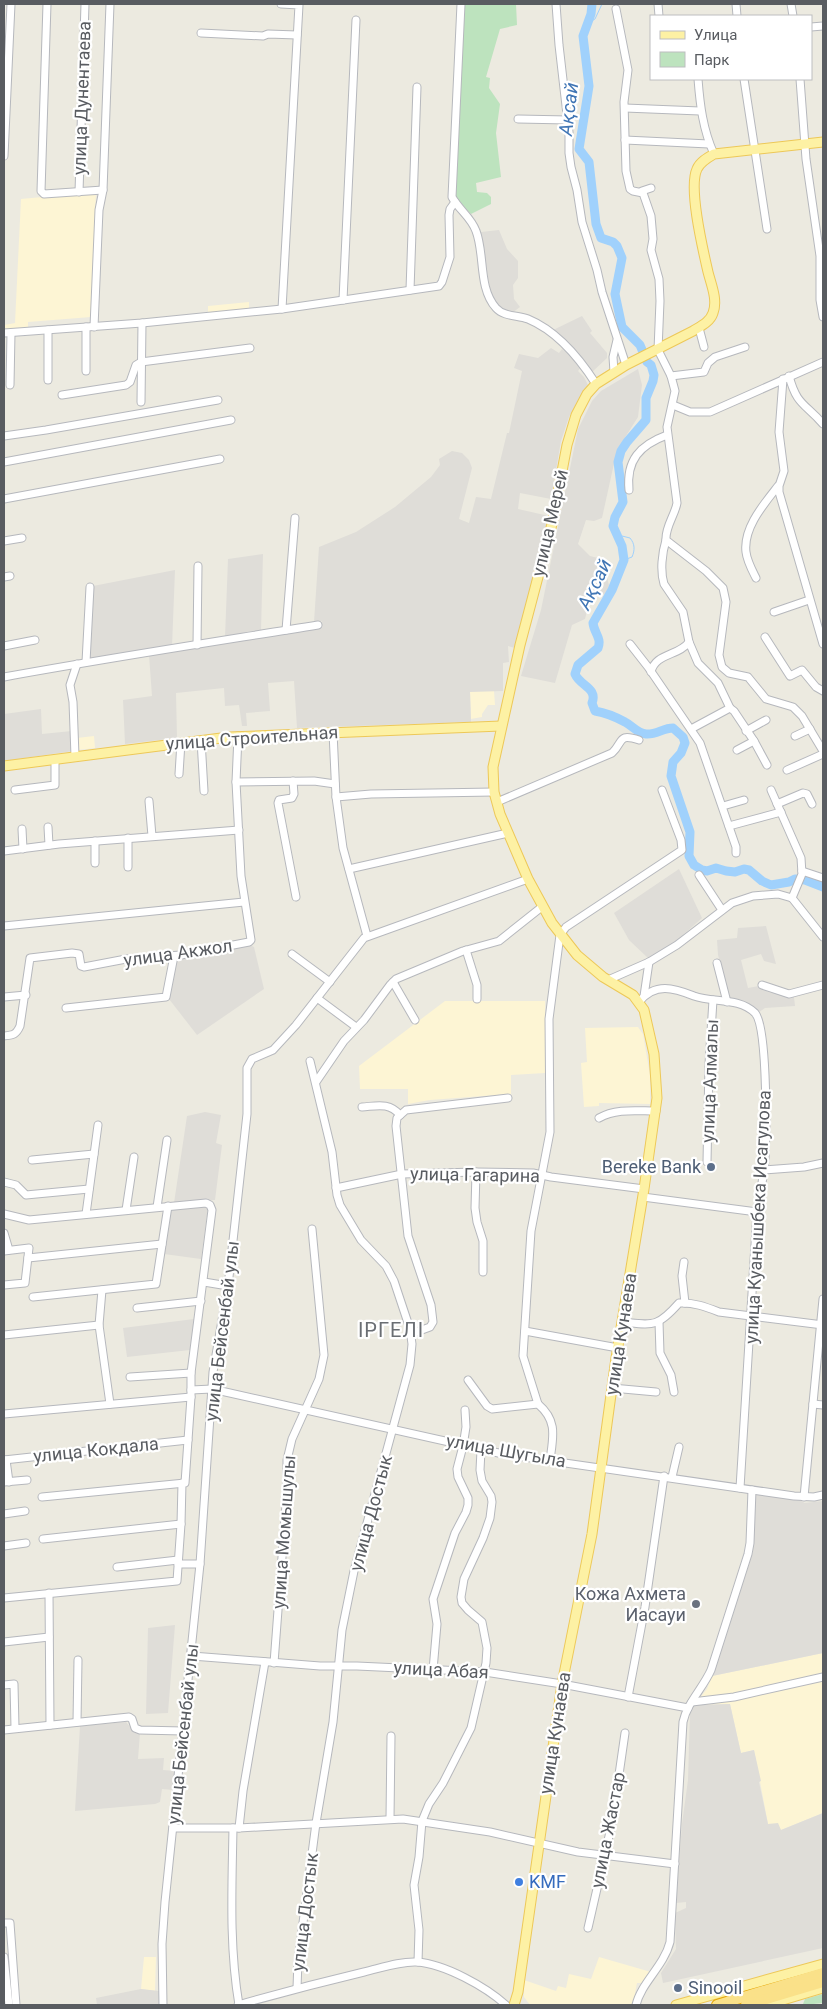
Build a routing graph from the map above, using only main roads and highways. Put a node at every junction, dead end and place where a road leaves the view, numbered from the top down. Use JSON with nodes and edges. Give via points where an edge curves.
{"nodes":[{"id":1,"x":823,"y":142,"type":"edge"},
{"id":2,"x":501,"y":726,"type":"junction"},
{"id":3,"x":4,"y":766,"type":"edge"},
{"id":4,"x":823,"y":1964,"type":"edge"},
{"id":5,"x":823,"y":1973,"type":"edge"},
{"id":6,"x":823,"y":1982,"type":"edge"},
{"id":7,"x":823,"y":1988,"type":"edge"},
{"id":8,"x":518,"y":1992,"type":"junction"},
{"id":9,"x":786,"y":2002,"type":"edge"},
{"id":10,"x":514,"y":2005,"type":"edge"},
{"id":11,"x":520,"y":2005,"type":"edge"},
{"id":12,"x":676,"y":2005,"type":"edge"},
{"id":13,"x":718,"y":2005,"type":"edge"},
{"id":14,"x":746,"y":2005,"type":"edge"},
{"id":15,"x":766,"y":2005,"type":"edge"}],
"edges":[{"from":1,"to":2,"type":"main road","name":"улица Мерей","via":[[714,154],[702,162],[695,176],[700,229],[715,298],[713,313],[699,328],[596,384],[581,404],[571,428],[550,532]]},
{"from":2,"to":3,"type":"main road","name":"улица Строительная","via":[[238,736]]},
{"from":2,"to":8,"type":"main road","name":"улица Кунаева","via":[[493,766],[494,792],[508,834],[528,879],[560,935],[587,965],[642,999],[654,1054],[657,1091],[592,1534],[562,1684]]},
{"from":4,"to":12,"type":"main road"},
{"from":5,"to":13,"type":"highway"},
{"from":6,"to":14,"type":"highway"},
{"from":7,"to":9,"type":"main road"},
{"from":8,"to":10,"type":"main road"},
{"from":8,"to":11,"type":"main road"},
{"from":9,"to":15,"type":"main road"}]}
